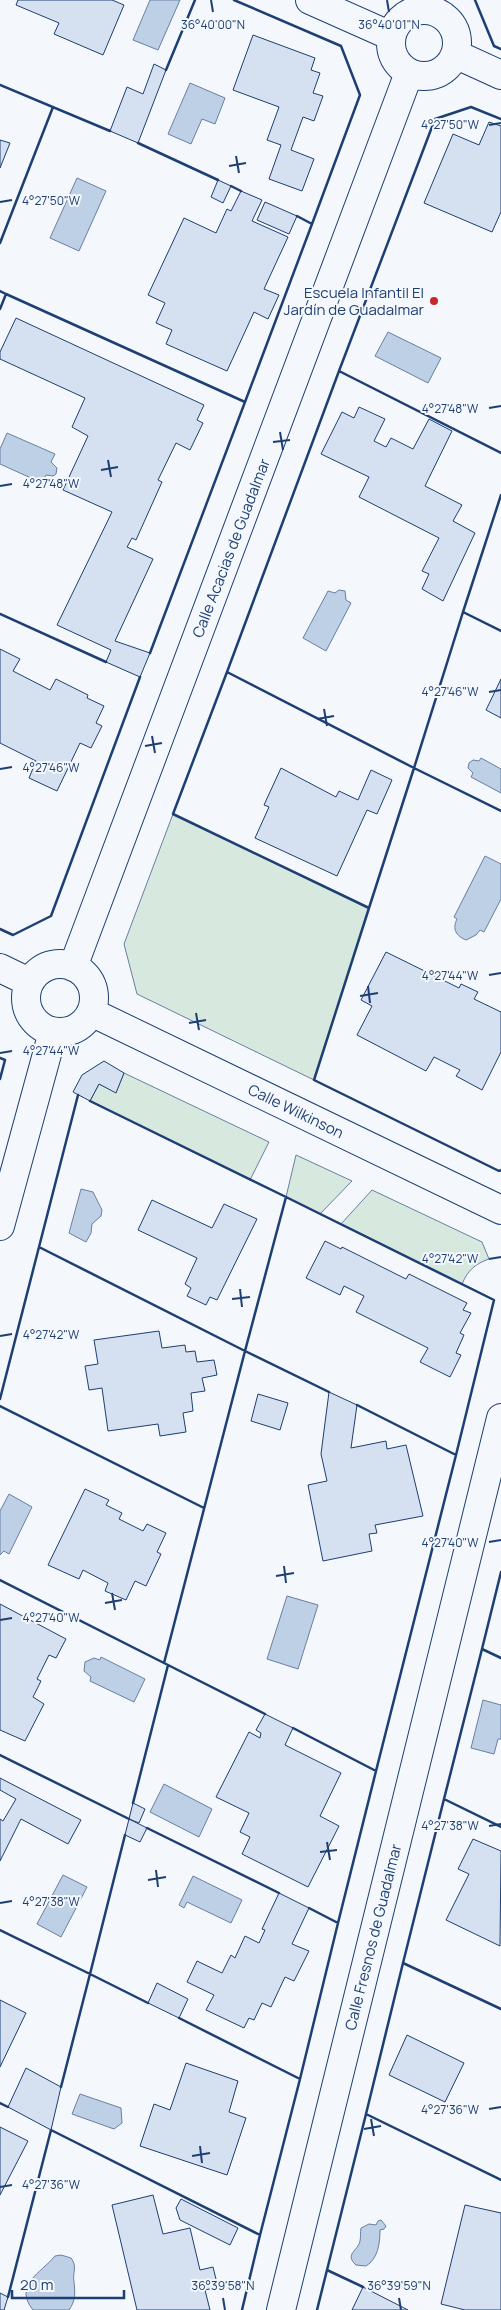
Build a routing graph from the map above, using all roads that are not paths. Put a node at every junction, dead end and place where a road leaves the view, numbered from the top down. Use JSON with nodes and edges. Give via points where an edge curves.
{"nodes":[{"id":1,"x":310,"y":0,"type":"edge"},
{"id":2,"x":435,"y":5,"type":"edge"},
{"id":3,"x":391,"y":36,"type":"junction"},
{"id":4,"x":455,"y":54,"type":"junction"},
{"id":5,"x":410,"y":73,"type":"junction"},
{"id":6,"x":501,"y":75,"type":"edge"},
{"id":7,"x":73,"y":967,"type":"junction"},
{"id":8,"x":0,"y":968,"type":"edge"},
{"id":9,"x":29,"y":982,"type":"junction"},
{"id":10,"x":91,"y":1012,"type":"junction"},
{"id":11,"x":53,"y":1032,"type":"junction"},
{"id":12,"x":501,"y":1210,"type":"edge"},
{"id":13,"x":0,"y":1226,"type":"edge"},
{"id":14,"x":501,"y":1418,"type":"edge"},
{"id":15,"x":281,"y":2310,"type":"edge"}],
"edges":[{"from":1,"to":3,"type":"street"},
{"from":2,"to":3,"type":"street","via":[[402,18]]},
{"from":2,"to":4,"type":"street","via":[[453,28],[457,44]]},
{"from":3,"to":5,"type":"street","via":[[394,58]]},
{"from":4,"to":5,"type":"street","via":[[442,71],[420,76]]},
{"from":4,"to":6,"type":"street"},
{"from":5,"to":7,"type":"street","name":"Calle Acacias de Guadalmar"},
{"from":7,"to":9,"type":"street","via":[[61,964],[48,966]]},
{"from":7,"to":10,"type":"street","via":[[82,972],[91,986],[94,1001]]},
{"from":8,"to":9,"type":"street"},
{"from":9,"to":11,"type":"street","via":[[25,994],[26,1007],[41,1028]]},
{"from":10,"to":11,"type":"street","via":[[76,1029]]},
{"from":10,"to":12,"type":"street","name":"Calle Wilkinson"},
{"from":11,"to":13,"type":"street"},
{"from":14,"to":15,"type":"street","name":"Calle Fresnos de Guadalmar"}]}
